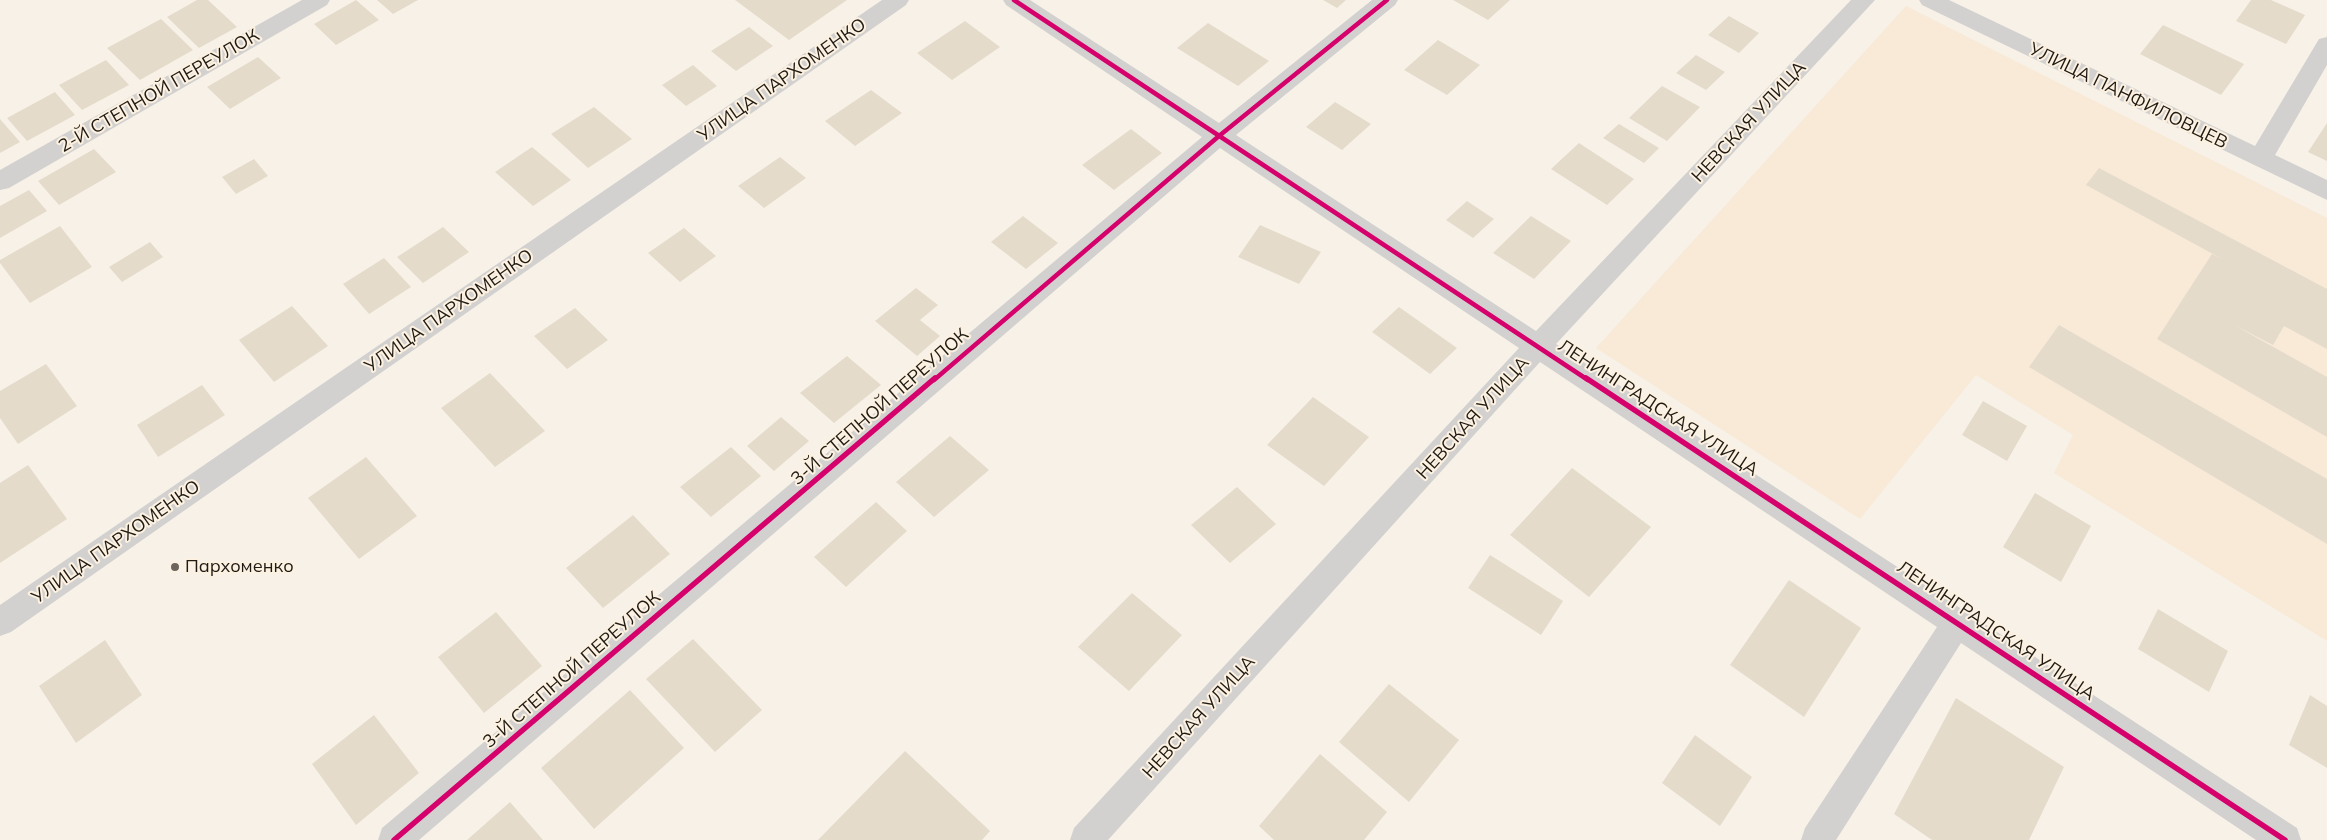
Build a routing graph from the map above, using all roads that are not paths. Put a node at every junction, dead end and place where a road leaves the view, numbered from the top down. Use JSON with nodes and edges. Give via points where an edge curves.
{"nodes":[{"id":1,"x":319,"y":0,"type":"edge"},
{"id":2,"x":898,"y":0,"type":"edge"},
{"id":3,"x":1014,"y":0,"type":"edge"},
{"id":4,"x":1387,"y":0,"type":"edge"},
{"id":5,"x":1864,"y":0,"type":"edge"},
{"id":6,"x":1930,"y":0,"type":"edge"},
{"id":7,"x":2327,"y":46,"type":"edge"},
{"id":8,"x":1219,"y":136,"type":"junction"},
{"id":9,"x":2260,"y":159,"type":"junction"},
{"id":10,"x":0,"y":181,"type":"edge"},
{"id":11,"x":2327,"y":192,"type":"edge"},
{"id":12,"x":1538,"y":346,"type":"junction"},
{"id":13,"x":0,"y":622,"type":"edge"},
{"id":14,"x":1958,"y":622,"type":"junction"},
{"id":15,"x":394,"y":840,"type":"edge"},
{"id":16,"x":1086,"y":840,"type":"edge"},
{"id":17,"x":1817,"y":840,"type":"edge"},
{"id":18,"x":2285,"y":840,"type":"edge"}],
"edges":[{"from":1,"to":10,"type":"street","name":"2-Й СТЕПНОЙ ПЕРЕУЛОК"},
{"from":2,"to":13,"type":"street","name":"УЛИЦА ПАРХОМЕНКО"},
{"from":3,"to":8,"type":"street","name":"ЛЕНИНГРАДСКАЯ УЛИЦА"},
{"from":4,"to":8,"type":"street","name":"3-Й СТЕПНОЙ ПЕРЕУЛОК"},
{"from":5,"to":12,"type":"street","name":"НЕВСКАЯ УЛИЦА"},
{"from":6,"to":9,"type":"street","name":"УЛИЦА ПАНФИЛОВЦЕВ"},
{"from":7,"to":9,"type":"street"},
{"from":8,"to":12,"type":"street","name":"ЛЕНИНГРАДСКАЯ УЛИЦА"},
{"from":8,"to":15,"type":"street","name":"3-Й СТЕПНОЙ ПЕРЕУЛОК"},
{"from":9,"to":11,"type":"street","name":"УЛИЦА ПАНФИЛОВЦЕВ"},
{"from":12,"to":14,"type":"street","name":"ЛЕНИНГРАДСКАЯ УЛИЦА"},
{"from":12,"to":16,"type":"street","name":"НЕВСКАЯ УЛИЦА"},
{"from":14,"to":17,"type":"street"},
{"from":14,"to":18,"type":"street","name":"ЛЕНИНГРАДСКАЯ УЛИЦА"}]}
